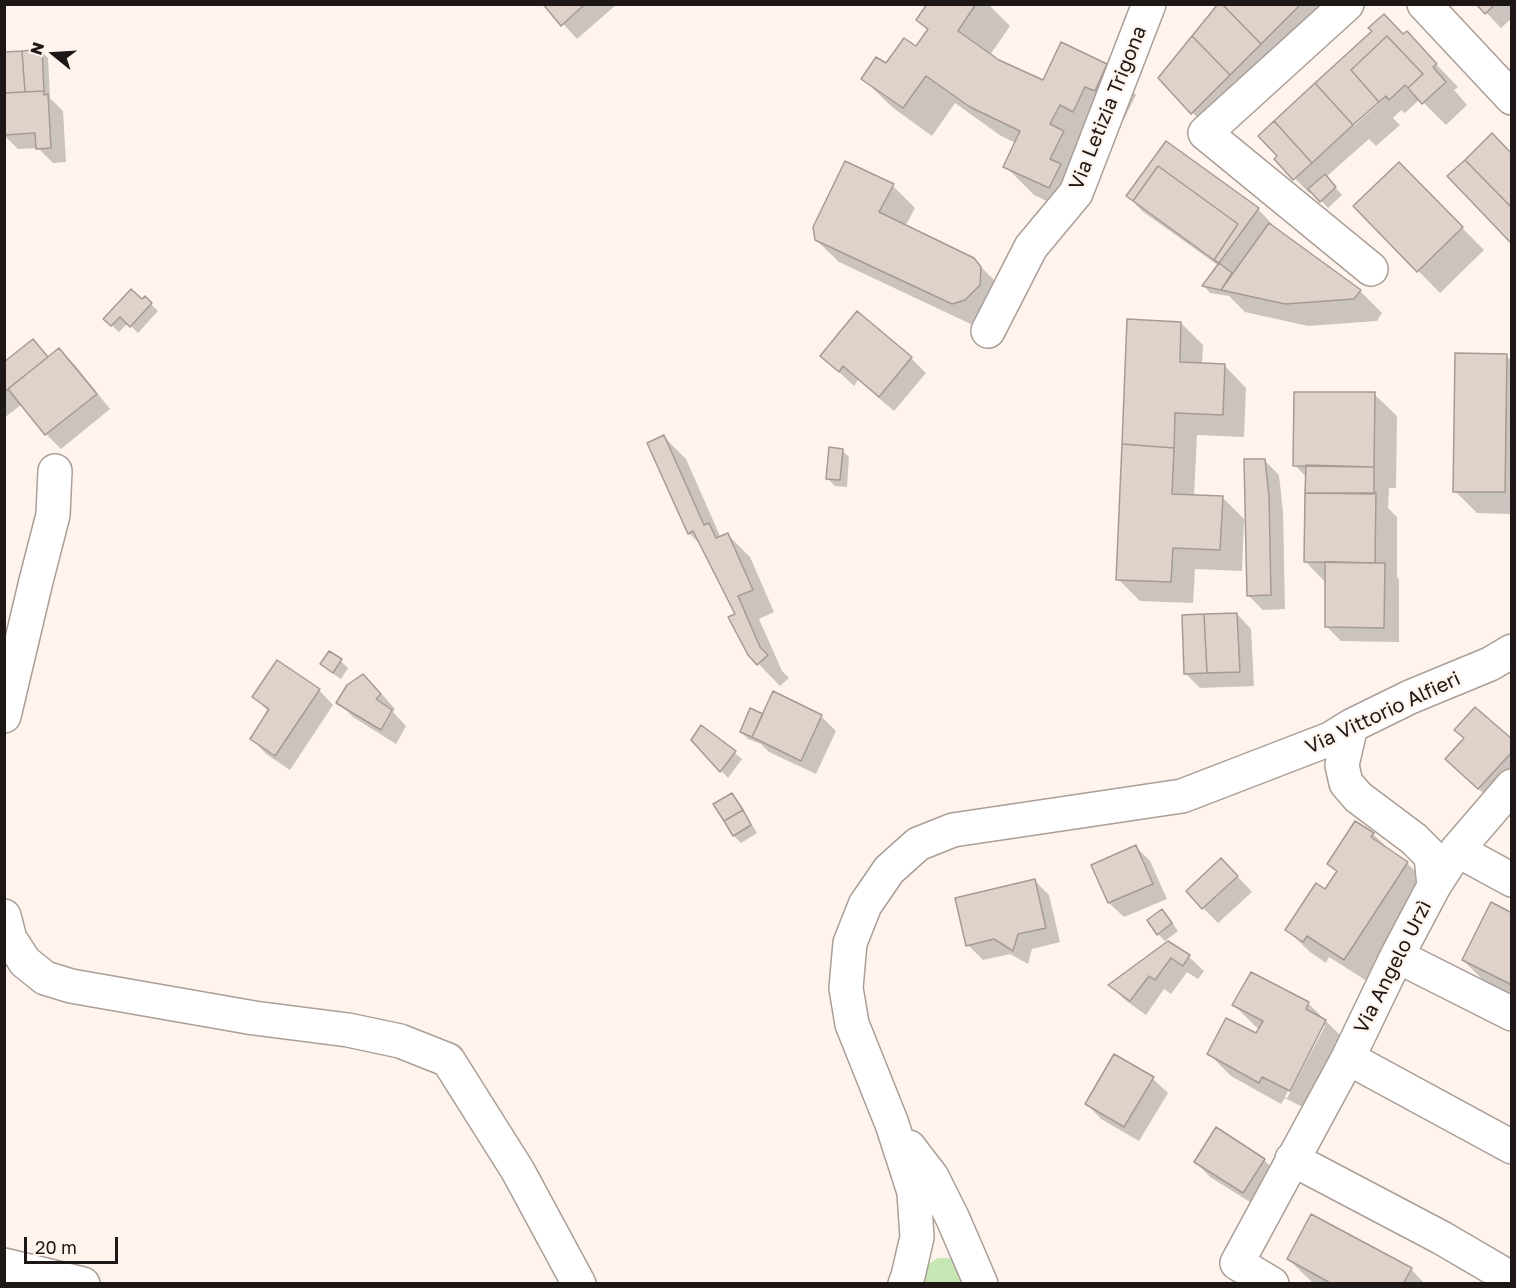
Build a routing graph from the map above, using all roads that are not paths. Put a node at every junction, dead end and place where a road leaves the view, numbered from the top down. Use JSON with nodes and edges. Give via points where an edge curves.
{"nodes":[{"id":1,"x":1149,"y":4,"type":"edge"},
{"id":2,"x":1347,"y":4,"type":"edge"},
{"id":3,"x":1424,"y":4,"type":"edge"},
{"id":4,"x":1512,"y":98,"type":"edge"},
{"id":5,"x":1371,"y":269,"type":"dead end"},
{"id":6,"x":988,"y":332,"type":"dead end"},
{"id":7,"x":55,"y":471,"type":"dead end"},
{"id":8,"x":1505,"y":666,"type":"edge"},
{"id":9,"x":4,"y":716,"type":"edge"},
{"id":10,"x":1351,"y":726,"type":"junction"},
{"id":11,"x":1512,"y":786,"type":"edge"},
{"id":12,"x":1457,"y":850,"type":"junction"},
{"id":13,"x":1512,"y":880,"type":"edge"},
{"id":14,"x":1434,"y":886,"type":"junction"},
{"id":15,"x":4,"y":916,"type":"edge"},
{"id":16,"x":1397,"y":956,"type":"junction"},
{"id":17,"x":1512,"y":1014,"type":"edge"},
{"id":18,"x":1348,"y":1058,"type":"junction"},
{"id":19,"x":892,"y":1124,"type":"junction"},
{"id":20,"x":1512,"y":1148,"type":"edge"},
{"id":21,"x":1292,"y":1159,"type":"junction"},
{"id":22,"x":4,"y":1265,"type":"edge"},
{"id":23,"x":1512,"y":1279,"type":"edge"},
{"id":24,"x":83,"y":1284,"type":"edge"},
{"id":25,"x":579,"y":1284,"type":"edge"},
{"id":26,"x":905,"y":1284,"type":"edge"},
{"id":27,"x":981,"y":1284,"type":"edge"},
{"id":28,"x":1272,"y":1284,"type":"edge"}],
"edges":[{"from":1,"to":6,"type":"street","name":"Via Letizia Trigona","via":[[1076,193],[1031,247]]},
{"from":2,"to":5,"type":"street","via":[[1205,133]]},
{"from":3,"to":4,"type":"street"},
{"from":7,"to":9,"type":"street","via":[[53,515]]},
{"from":8,"to":10,"type":"street","name":"Via Vittorio Alfieri","via":[[1410,697]]},
{"from":10,"to":14,"type":"street","via":[[1342,765],[1346,783],[1431,856]]},
{"from":10,"to":19,"type":"street","name":"Via Vittorio Alfieri","via":[[1330,739],[1182,796],[953,830],[918,844],[889,870],[865,905],[850,943],[846,988],[852,1024]]},
{"from":11,"to":12,"type":"street","name":"Via Angelo Urzì"},
{"from":12,"to":13,"type":"street"},
{"from":12,"to":14,"type":"street","name":"Via Angelo Urzì"},
{"from":14,"to":16,"type":"street","name":"Via Angelo Urzì"},
{"from":15,"to":25,"type":"street","via":[[10,939],[26,962],[45,978],[254,1018],[348,1030],[400,1041],[448,1060],[518,1171]]},
{"from":16,"to":17,"type":"street"},
{"from":16,"to":18,"type":"street","name":"Via Angelo Urzì"},
{"from":18,"to":20,"type":"street"},
{"from":18,"to":21,"type":"street","name":"Via Angelo Urzì"},
{"from":19,"to":26,"type":"street","via":[[914,1192],[917,1237]]},
{"from":19,"to":27,"type":"street","via":[[932,1177]]},
{"from":21,"to":23,"type":"street"},
{"from":21,"to":28,"type":"street","name":"Via Angelo Urzì","via":[[1237,1263]]},
{"from":22,"to":24,"type":"street"}]}
